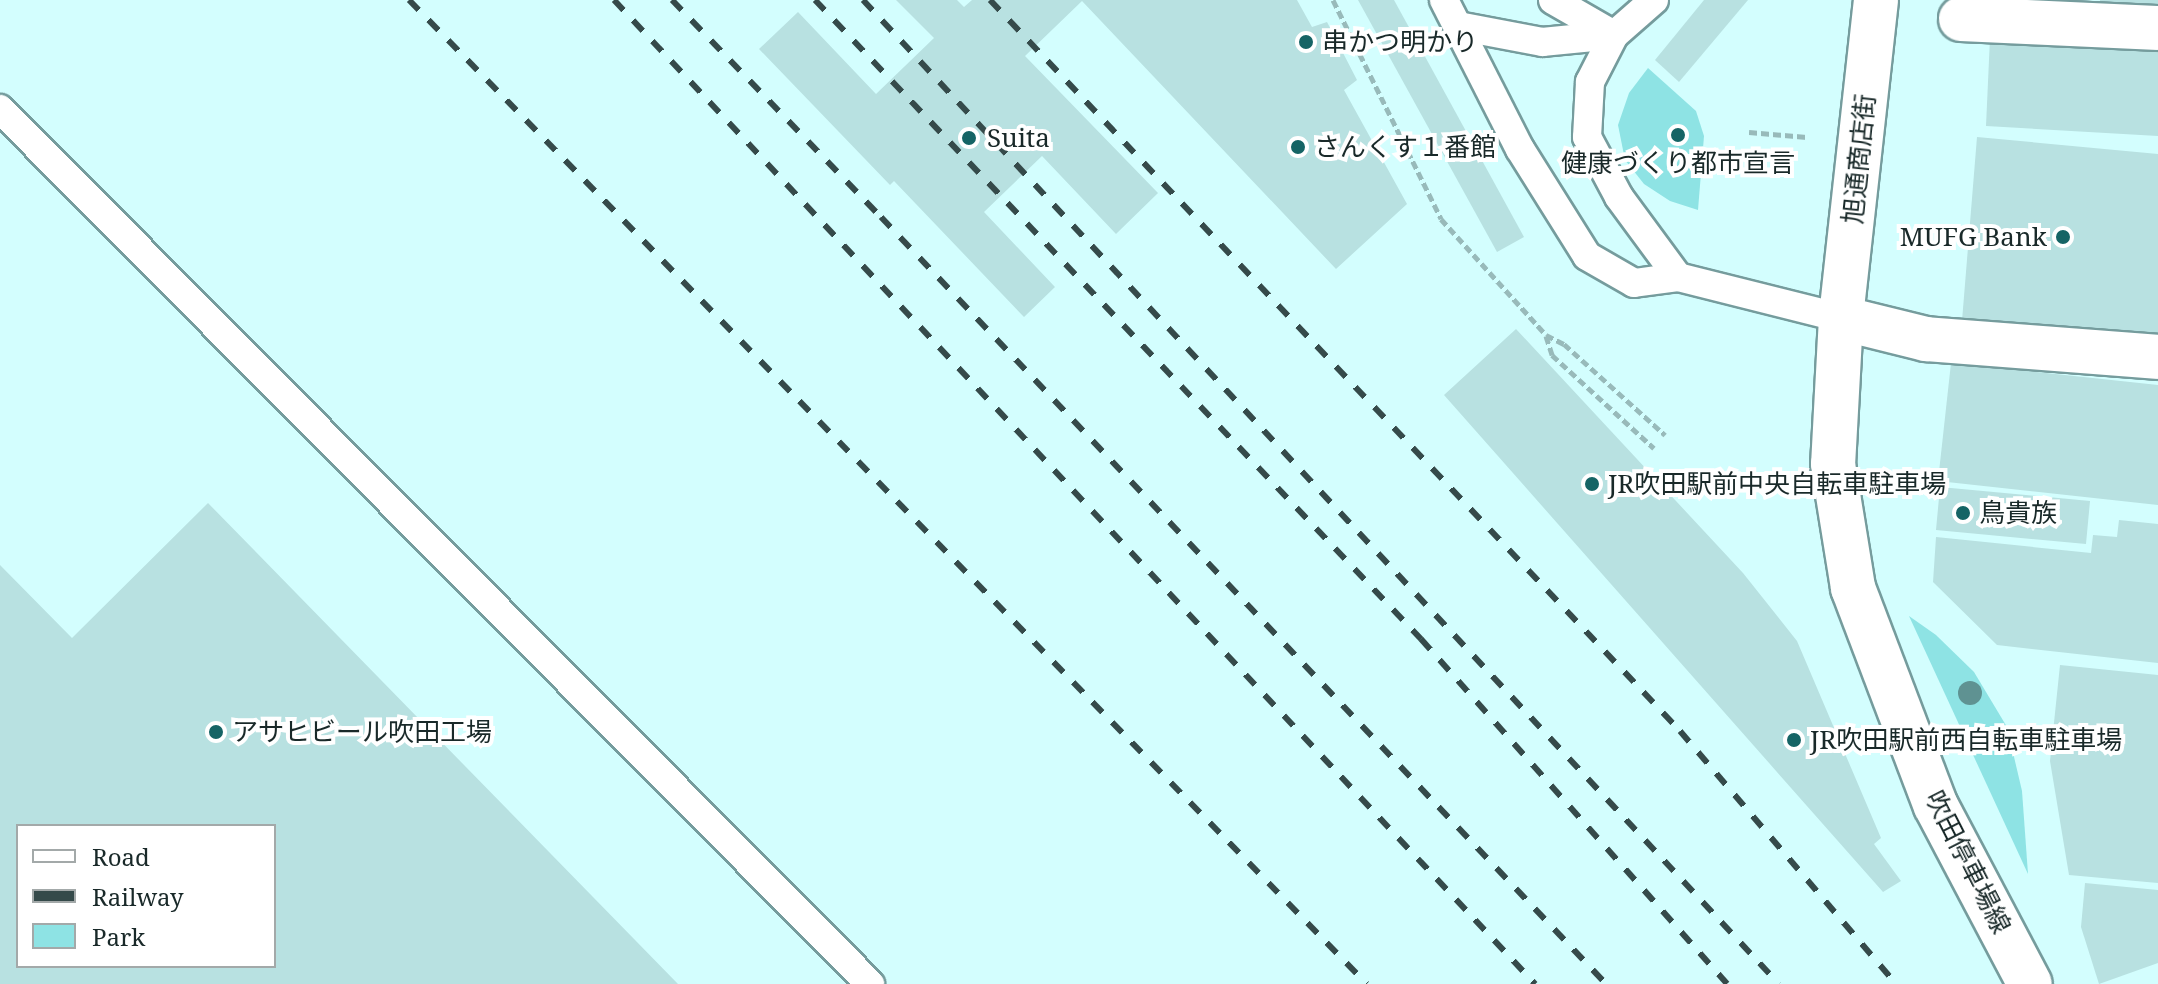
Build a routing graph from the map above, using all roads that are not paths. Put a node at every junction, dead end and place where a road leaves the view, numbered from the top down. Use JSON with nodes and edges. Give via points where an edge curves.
{"nodes":[{"id":1,"x":1444,"y":0,"type":"edge"},
{"id":2,"x":1553,"y":0,"type":"edge"},
{"id":3,"x":1654,"y":0,"type":"edge"},
{"id":4,"x":1876,"y":0,"type":"edge"},
{"id":5,"x":1961,"y":19,"type":"dead end"},
{"id":6,"x":1458,"y":26,"type":"junction"},
{"id":7,"x":2158,"y":28,"type":"edge"},
{"id":8,"x":1614,"y":35,"type":"junction"},
{"id":9,"x":0,"y":109,"type":"edge"},
{"id":10,"x":1678,"y":277,"type":"junction"},
{"id":11,"x":1841,"y":318,"type":"junction"},
{"id":12,"x":2158,"y":357,"type":"edge"},
{"id":13,"x":870,"y":984,"type":"edge"},
{"id":14,"x":2030,"y":984,"type":"edge"}],
"edges":[{"from":1,"to":6,"type":"lane"},
{"from":2,"to":8,"type":"lane"},
{"from":3,"to":8,"type":"lane"},
{"from":4,"to":11,"type":"street","name":"旭通商店街"},
{"from":5,"to":7,"type":"street"},
{"from":6,"to":8,"type":"lane","via":[[1542,42]]},
{"from":6,"to":10,"type":"lane","via":[[1520,149],[1587,256],[1634,283]]},
{"from":8,"to":10,"type":"lane","via":[[1590,82],[1587,137],[1619,197]]},
{"from":9,"to":13,"type":"lane"},
{"from":10,"to":11,"type":"lane"},
{"from":11,"to":12,"type":"street","via":[[1926,339]]},
{"from":11,"to":14,"type":"street","name":"吹田停車場線","via":[[1833,464],[1853,588],[1936,806]]}]}
